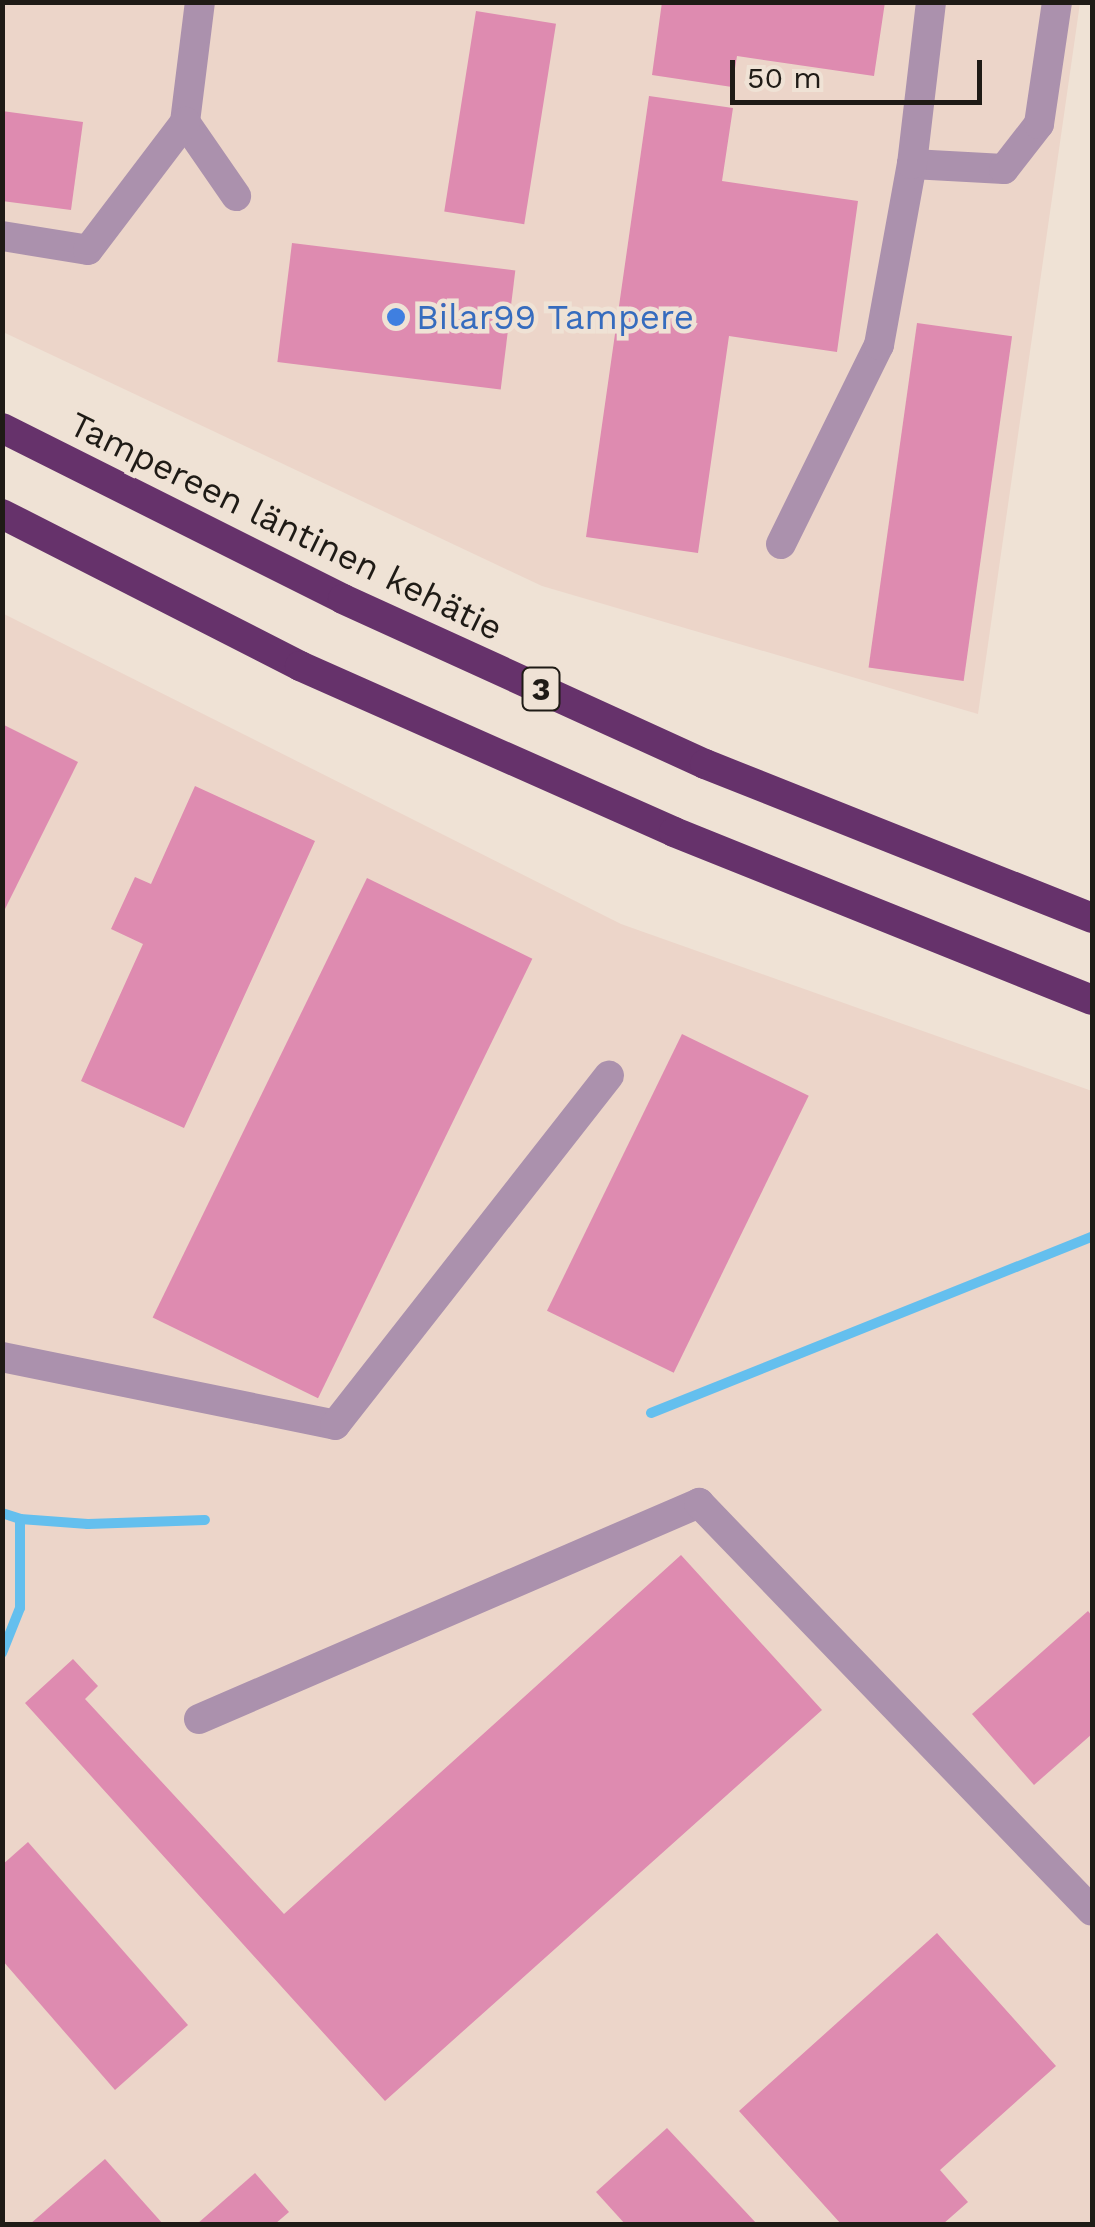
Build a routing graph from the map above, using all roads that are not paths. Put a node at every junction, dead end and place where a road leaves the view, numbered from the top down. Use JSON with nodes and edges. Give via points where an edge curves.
{"nodes":[{"id":1,"x":200,"y":2,"type":"edge"},
{"id":2,"x":931,"y":2,"type":"edge"},
{"id":3,"x":1057,"y":2,"type":"edge"},
{"id":4,"x":185,"y":122,"type":"junction"},
{"id":5,"x":912,"y":164,"type":"junction"},
{"id":6,"x":236,"y":196,"type":"dead end"},
{"id":7,"x":2,"y":236,"type":"edge"},
{"id":8,"x":2,"y":428,"type":"edge"},
{"id":9,"x":2,"y":514,"type":"edge"},
{"id":10,"x":781,"y":544,"type":"dead end"},
{"id":11,"x":1092,"y":918,"type":"edge"},
{"id":12,"x":1092,"y":1000,"type":"edge"},
{"id":13,"x":609,"y":1075,"type":"dead end"},
{"id":14,"x":2,"y":1357,"type":"edge"},
{"id":15,"x":199,"y":1719,"type":"dead end"},
{"id":16,"x":1092,"y":1910,"type":"edge"}],
"edges":[{"from":1,"to":4,"type":"street"},
{"from":2,"to":5,"type":"street"},
{"from":3,"to":5,"type":"street","via":[[1039,124],[1004,170]]},
{"from":4,"to":6,"type":"street"},
{"from":4,"to":7,"type":"street","via":[[88,250]]},
{"from":5,"to":10,"type":"street","via":[[880,345]]},
{"from":8,"to":11,"type":"highway","name":"Tampereen läntinen kehätie","number":"3","via":[[342,599],[706,764]]},
{"from":9,"to":12,"type":"highway","number":"3","via":[[336,682],[674,832]]},
{"from":13,"to":14,"type":"street","via":[[335,1425]]},
{"from":15,"to":16,"type":"street","via":[[699,1503]]}]}
